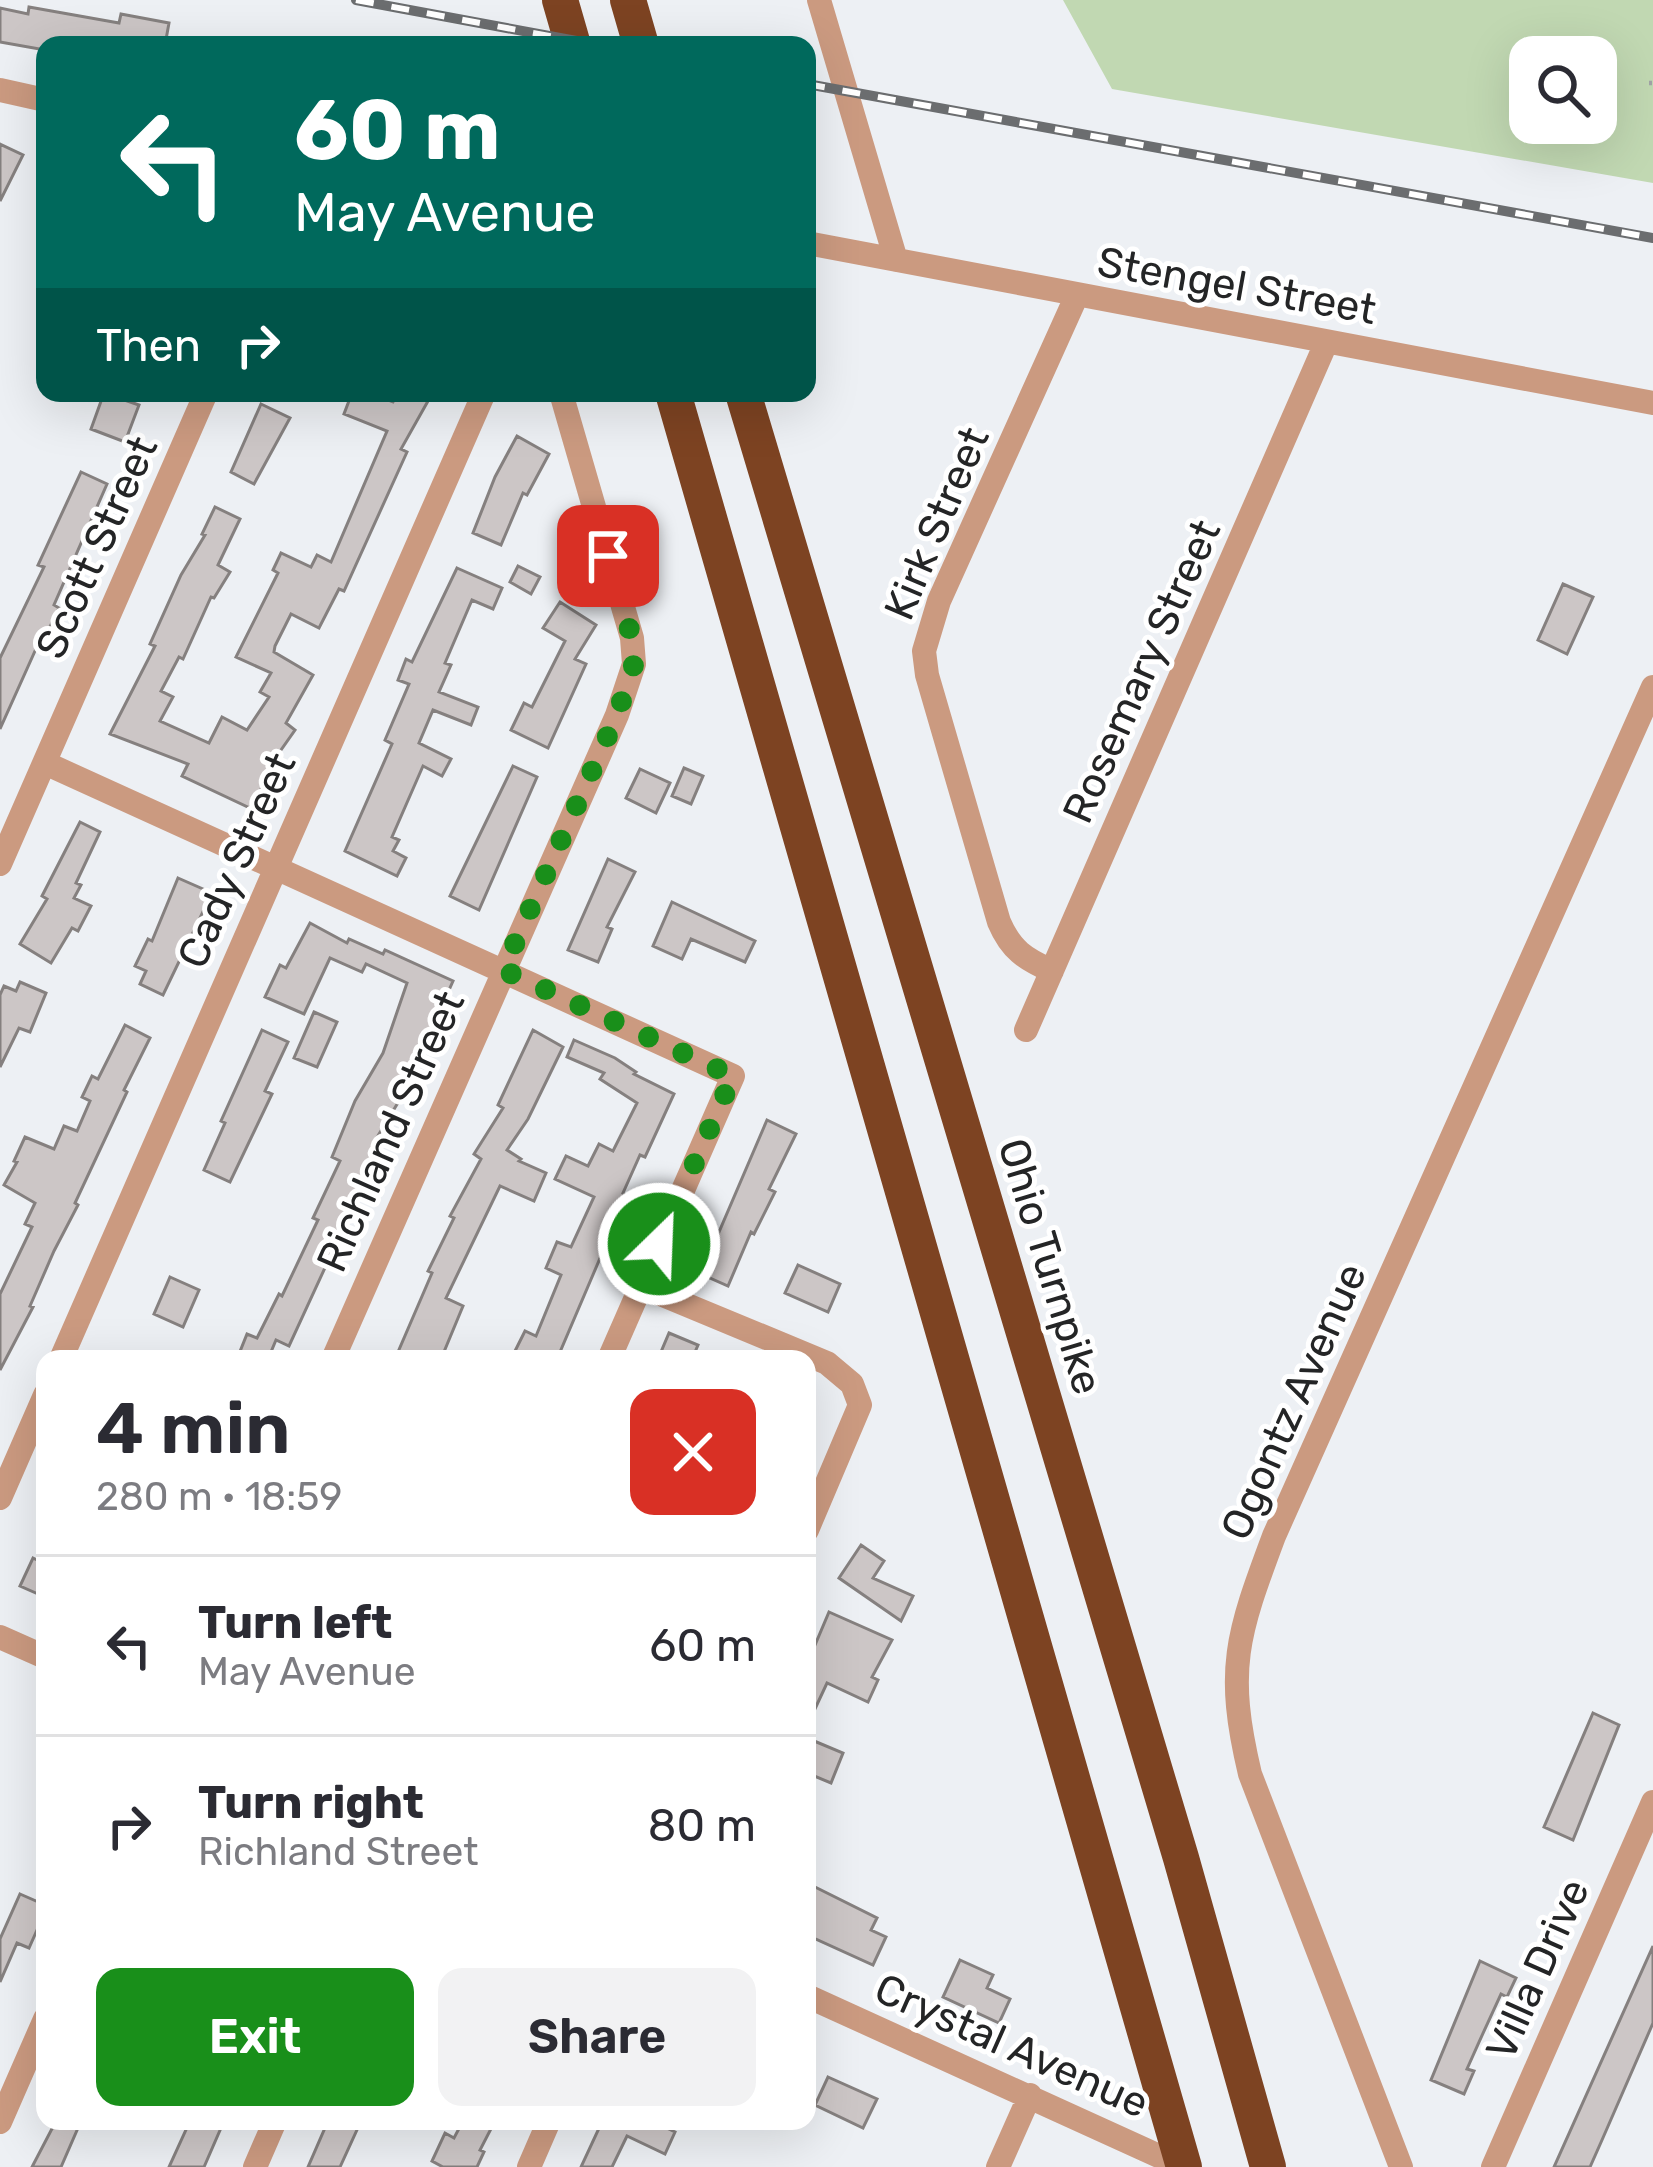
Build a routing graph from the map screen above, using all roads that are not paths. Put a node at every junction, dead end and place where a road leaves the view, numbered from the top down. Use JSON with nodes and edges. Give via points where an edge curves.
{"nodes":[{"id":1,"x":560,"y":0,"type":"edge"},
{"id":2,"x":628,"y":0,"type":"edge"},
{"id":3,"x":819,"y":0,"type":"edge"},
{"id":4,"x":570,"y":36,"type":"edge"},
{"id":5,"x":638,"y":36,"type":"edge"},
{"id":6,"x":0,"y":90,"type":"edge"},
{"id":7,"x":36,"y":98,"type":"edge"},
{"id":8,"x":816,"y":245,"type":"edge"},
{"id":9,"x":896,"y":260,"type":"junction"},
{"id":10,"x":1077,"y":295,"type":"junction"},
{"id":11,"x":1327,"y":343,"type":"junction"},
{"id":12,"x":202,"y":402,"type":"edge"},
{"id":13,"x":480,"y":402,"type":"edge"},
{"id":14,"x":564,"y":402,"type":"edge"},
{"id":15,"x":676,"y":402,"type":"edge"},
{"id":16,"x":745,"y":402,"type":"edge"},
{"id":17,"x":1653,"y":403,"type":"edge"},
{"id":18,"x":1653,"y":687,"type":"edge"},
{"id":19,"x":45,"y":763,"type":"junction"},
{"id":20,"x":0,"y":864,"type":"edge"},
{"id":21,"x":275,"y":867,"type":"junction"},
{"id":22,"x":503,"y":970,"type":"junction"},
{"id":23,"x":1052,"y":971,"type":"junction"},
{"id":24,"x":1027,"y":1030,"type":"dead end"},
{"id":25,"x":641,"y":1286,"type":"junction"},
{"id":26,"x":65,"y":1350,"type":"edge"},
{"id":27,"x":337,"y":1350,"type":"edge"},
{"id":28,"x":613,"y":1350,"type":"edge"},
{"id":29,"x":794,"y":1350,"type":"edge"},
{"id":30,"x":816,"y":1359,"type":"edge"},
{"id":31,"x":36,"y":1416,"type":"edge"},
{"id":32,"x":0,"y":1498,"type":"edge"},
{"id":33,"x":816,"y":1509,"type":"edge"},
{"id":34,"x":0,"y":1637,"type":"edge"},
{"id":35,"x":36,"y":1653,"type":"edge"},
{"id":36,"x":1653,"y":1802,"type":"edge"},
{"id":37,"x":816,"y":2000,"type":"edge"},
{"id":38,"x":36,"y":2040,"type":"edge"},
{"id":39,"x":1030,"y":2095,"type":"junction"},
{"id":40,"x":0,"y":2122,"type":"edge"},
{"id":41,"x":271,"y":2130,"type":"edge"},
{"id":42,"x":545,"y":2130,"type":"edge"},
{"id":43,"x":255,"y":2167,"type":"edge"},
{"id":44,"x":529,"y":2167,"type":"edge"},
{"id":45,"x":998,"y":2167,"type":"edge"},
{"id":46,"x":1184,"y":2167,"type":"edge"},
{"id":47,"x":1268,"y":2167,"type":"edge"},
{"id":48,"x":1401,"y":2167,"type":"edge"},
{"id":49,"x":1493,"y":2167,"type":"edge"}],
"edges":[{"from":1,"to":4,"type":"highway"},
{"from":2,"to":5,"type":"highway"},
{"from":3,"to":9,"type":"street"},
{"from":6,"to":7,"type":"street"},
{"from":8,"to":9,"type":"street","name":"Stengel Street"},
{"from":9,"to":10,"type":"street","name":"Stengel Street"},
{"from":10,"to":11,"type":"street","name":"Stengel Street"},
{"from":10,"to":23,"type":"street","name":"Kirk Street","via":[[924,651],[999,922],[1025,959]]},
{"from":11,"to":17,"type":"street","name":"Stengel Street"},
{"from":11,"to":23,"type":"street","name":"Rosemary Street"},
{"from":12,"to":19,"type":"street","name":"Scott Street"},
{"from":13,"to":21,"type":"street","name":"Cady Street"},
{"from":14,"to":22,"type":"street","name":"Richland Street","via":[[634,664]]},
{"from":15,"to":46,"type":"highway"},
{"from":16,"to":47,"type":"highway","name":"Ohio Turnpike"},
{"from":18,"to":48,"type":"street","name":"Ogontz Avenue","via":[[1274,1536],[1234,1669],[1250,1774]]},
{"from":19,"to":20,"type":"street","name":"Scott Street"},
{"from":19,"to":21,"type":"street"},
{"from":21,"to":22,"type":"street"},
{"from":21,"to":26,"type":"street","name":"Cady Street"},
{"from":22,"to":25,"type":"street","via":[[733,1076]]},
{"from":22,"to":27,"type":"street","name":"Richland Street"},
{"from":23,"to":24,"type":"street","name":"Rosemary Street"},
{"from":25,"to":28,"type":"street"},
{"from":25,"to":29,"type":"street"},
{"from":30,"to":33,"type":"street","via":[[852,1384],[860,1405]]},
{"from":31,"to":32,"type":"street"},
{"from":34,"to":35,"type":"street"},
{"from":36,"to":49,"type":"street","name":"Villa Drive"},
{"from":37,"to":39,"type":"street","name":"Crystal Avenue"},
{"from":38,"to":40,"type":"street"},
{"from":39,"to":45,"type":"street"},
{"from":39,"to":46,"type":"street","name":"Crystal Avenue"},
{"from":41,"to":43,"type":"street"},
{"from":42,"to":44,"type":"street"}]}
